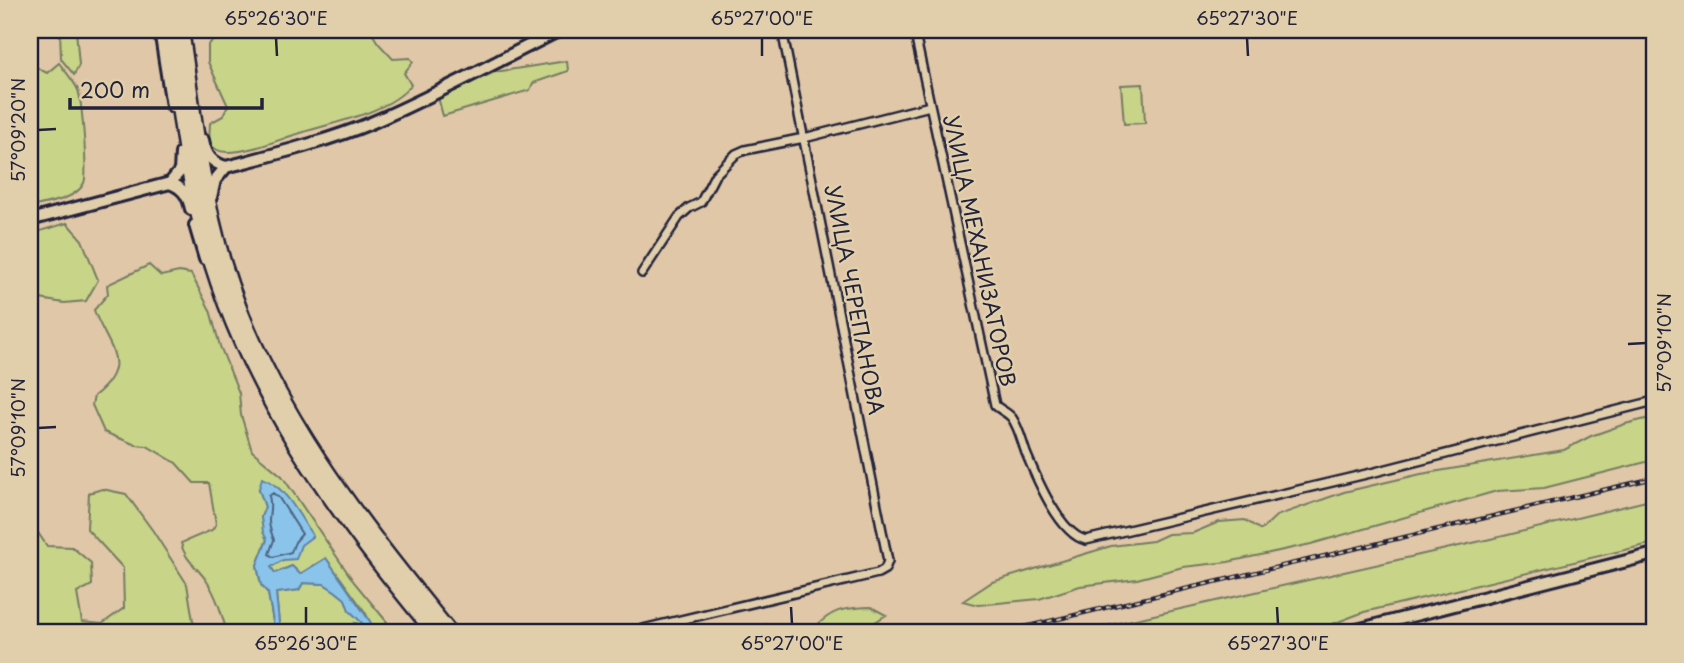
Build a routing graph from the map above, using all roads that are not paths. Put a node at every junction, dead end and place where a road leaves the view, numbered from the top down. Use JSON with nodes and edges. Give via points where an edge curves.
{"nodes":[{"id":1,"x":160,"y":30,"type":"edge"},
{"id":2,"x":168,"y":30,"type":"edge"},
{"id":3,"x":181,"y":30,"type":"edge"},
{"id":4,"x":560,"y":30,"type":"edge"},
{"id":5,"x":782,"y":30,"type":"edge"},
{"id":6,"x":914,"y":30,"type":"edge"},
{"id":7,"x":185,"y":58,"type":"junction"},
{"id":8,"x":930,"y":106,"type":"junction"},
{"id":9,"x":804,"y":138,"type":"junction"},
{"id":10,"x":226,"y":167,"type":"junction"},
{"id":11,"x":170,"y":183,"type":"junction"},
{"id":12,"x":30,"y":220,"type":"edge"},
{"id":13,"x":224,"y":265,"type":"junction"},
{"id":14,"x":642,"y":273,"type":"dead end"},
{"id":15,"x":221,"y":290,"type":"junction"},
{"id":16,"x":1654,"y":401,"type":"edge"},
{"id":17,"x":1654,"y":554,"type":"edge"},
{"id":18,"x":435,"y":633,"type":"edge"},
{"id":19,"x":450,"y":633,"type":"edge"},
{"id":20,"x":626,"y":633,"type":"edge"},
{"id":21,"x":1345,"y":633,"type":"edge"}],
"edges":[{"from":1,"to":11,"type":"street","via":[[182,163]]},
{"from":2,"to":15,"type":"highway","via":[[196,202]]},
{"from":3,"to":7,"type":"highway"},
{"from":4,"to":10,"type":"street","via":[[368,124]]},
{"from":5,"to":9,"type":"street","name":"УЛИЦА ЧЕРЕПАНОВА"},
{"from":6,"to":8,"type":"street","name":"УЛИЦА МЕХАНИЗАТОРОВ"},
{"from":7,"to":10,"type":"street","via":[[205,150],[212,161]]},
{"from":7,"to":13,"type":"highway","via":[[199,152]]},
{"from":8,"to":9,"type":"street"},
{"from":8,"to":16,"type":"street","name":"УЛИЦА МЕХАНИЗАТОРОВ","via":[[995,405],[1013,419],[1053,508],[1078,539],[1112,535],[1375,472]]},
{"from":9,"to":14,"type":"street","via":[[736,154],[715,175],[701,202],[679,217]]},
{"from":9,"to":20,"type":"street","name":"УЛИЦА ЧЕРЕПАНОВА","via":[[888,561],[878,573]]},
{"from":10,"to":13,"type":"street","via":[[215,180],[211,198]]},
{"from":11,"to":12,"type":"street"},
{"from":11,"to":15,"type":"street","via":[[188,198],[199,244]]},
{"from":13,"to":19,"type":"highway","via":[[255,342],[299,430],[368,531]]},
{"from":15,"to":18,"type":"highway","via":[[265,391],[304,462]]},
{"from":17,"to":21,"type":"street"}]}
